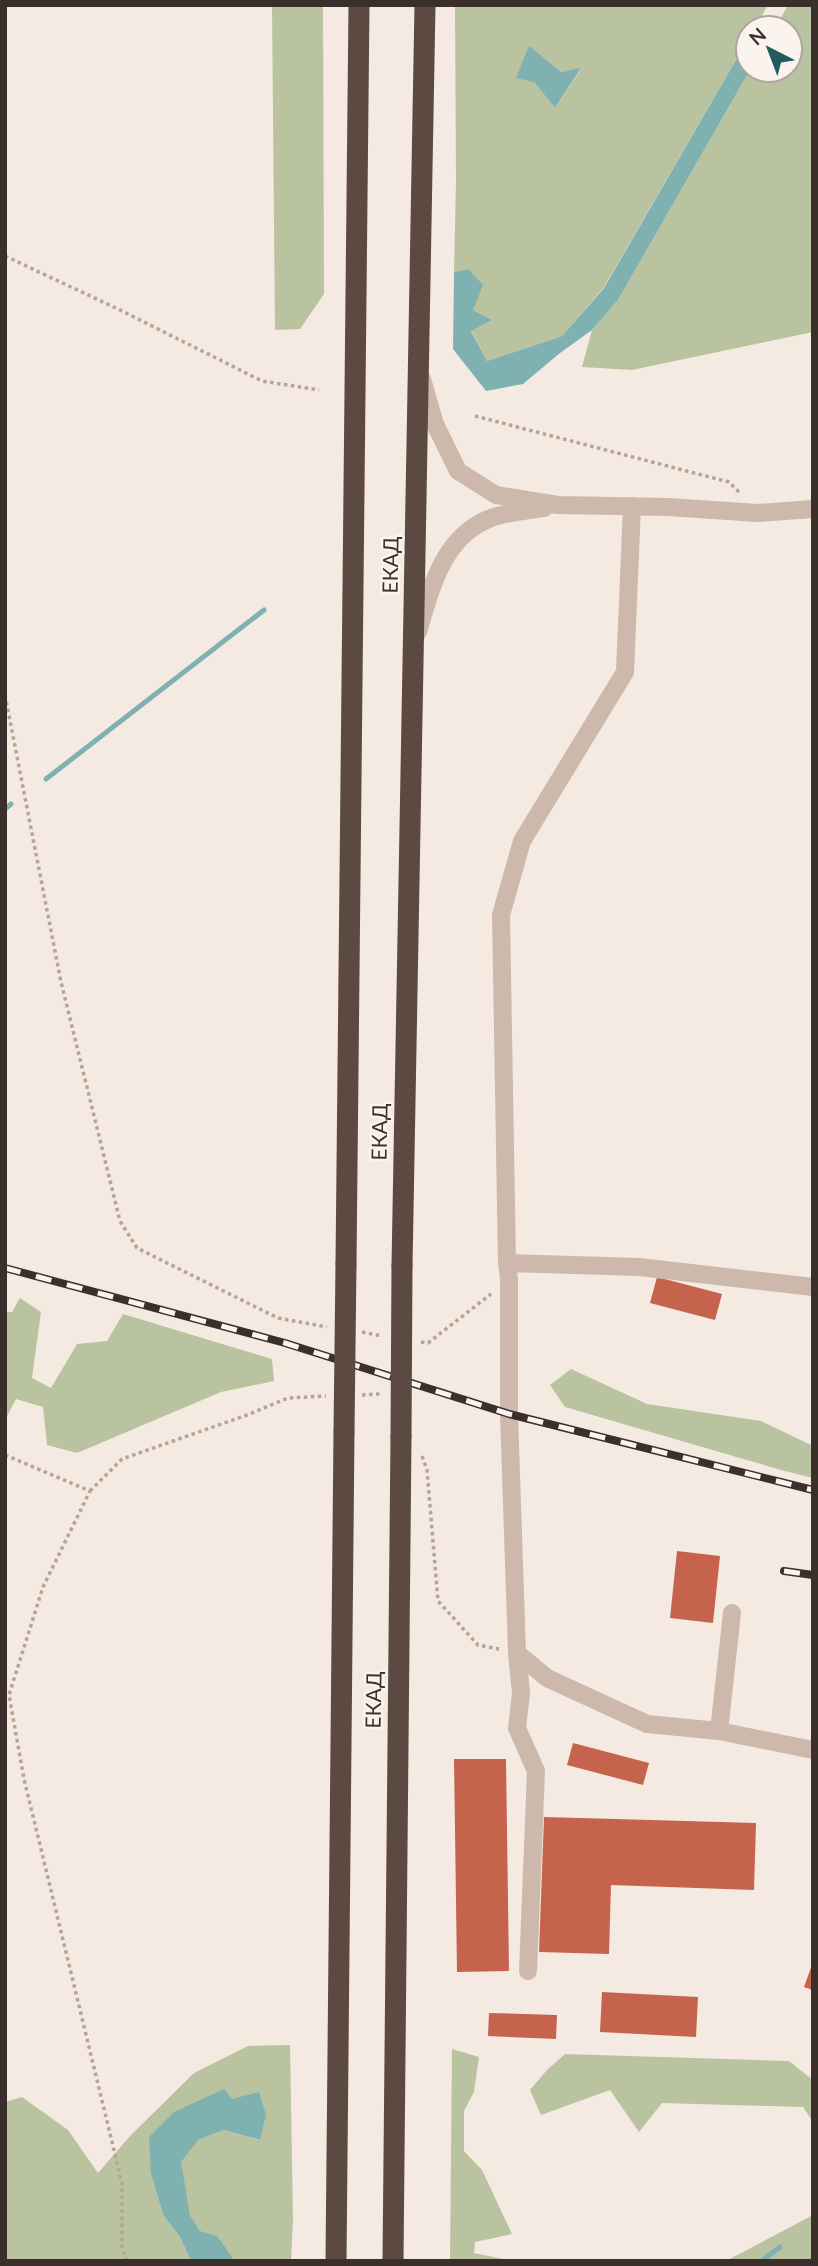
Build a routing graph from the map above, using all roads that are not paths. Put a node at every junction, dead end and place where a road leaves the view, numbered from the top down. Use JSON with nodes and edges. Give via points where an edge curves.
{"nodes":[{"id":1,"x":359,"y":5,"type":"edge"},
{"id":2,"x":425,"y":5,"type":"edge"},
{"id":3,"x":420,"y":370,"type":"junction"},
{"id":4,"x":558,"y":505,"type":"junction"},
{"id":5,"x":632,"y":506,"type":"junction"},
{"id":6,"x":813,"y":509,"type":"edge"},
{"id":7,"x":413,"y":647,"type":"junction"},
{"id":8,"x":508,"y":1271,"type":"junction"},
{"id":9,"x":813,"y":1287,"type":"edge"},
{"id":10,"x":732,"y":1614,"type":"dead end"},
{"id":11,"x":517,"y":1653,"type":"junction"},
{"id":12,"x":719,"y":1731,"type":"junction"},
{"id":13,"x":813,"y":1750,"type":"edge"},
{"id":14,"x":528,"y":1972,"type":"dead end"},
{"id":15,"x":335,"y":2261,"type":"edge"},
{"id":16,"x":393,"y":2261,"type":"edge"}],
"edges":[{"from":1,"to":15,"type":"highway","name":"ЕКАД","bridge":true},
{"from":2,"to":3,"type":"highway","name":"ЕКАД"},
{"from":3,"to":4,"type":"street","via":[[435,424],[458,471],[496,495]]},
{"from":3,"to":7,"type":"highway","name":"ЕКАД"},
{"from":4,"to":5,"type":"street"},
{"from":4,"to":7,"type":"street","via":[[492,517],[466,530],[443,560]]},
{"from":5,"to":6,"type":"street","via":[[758,513]]},
{"from":5,"to":8,"type":"street","via":[[625,672],[522,841],[501,915]]},
{"from":7,"to":16,"type":"highway","name":"ЕКАД","bridge":true},
{"from":8,"to":9,"type":"street","via":[[639,1267]]},
{"from":8,"to":11,"type":"street"},
{"from":10,"to":12,"type":"street"},
{"from":11,"to":12,"type":"street","via":[[547,1678],[647,1724]]},
{"from":11,"to":14,"type":"street","via":[[521,1693],[517,1728],[536,1771]]},
{"from":12,"to":13,"type":"street"}]}
